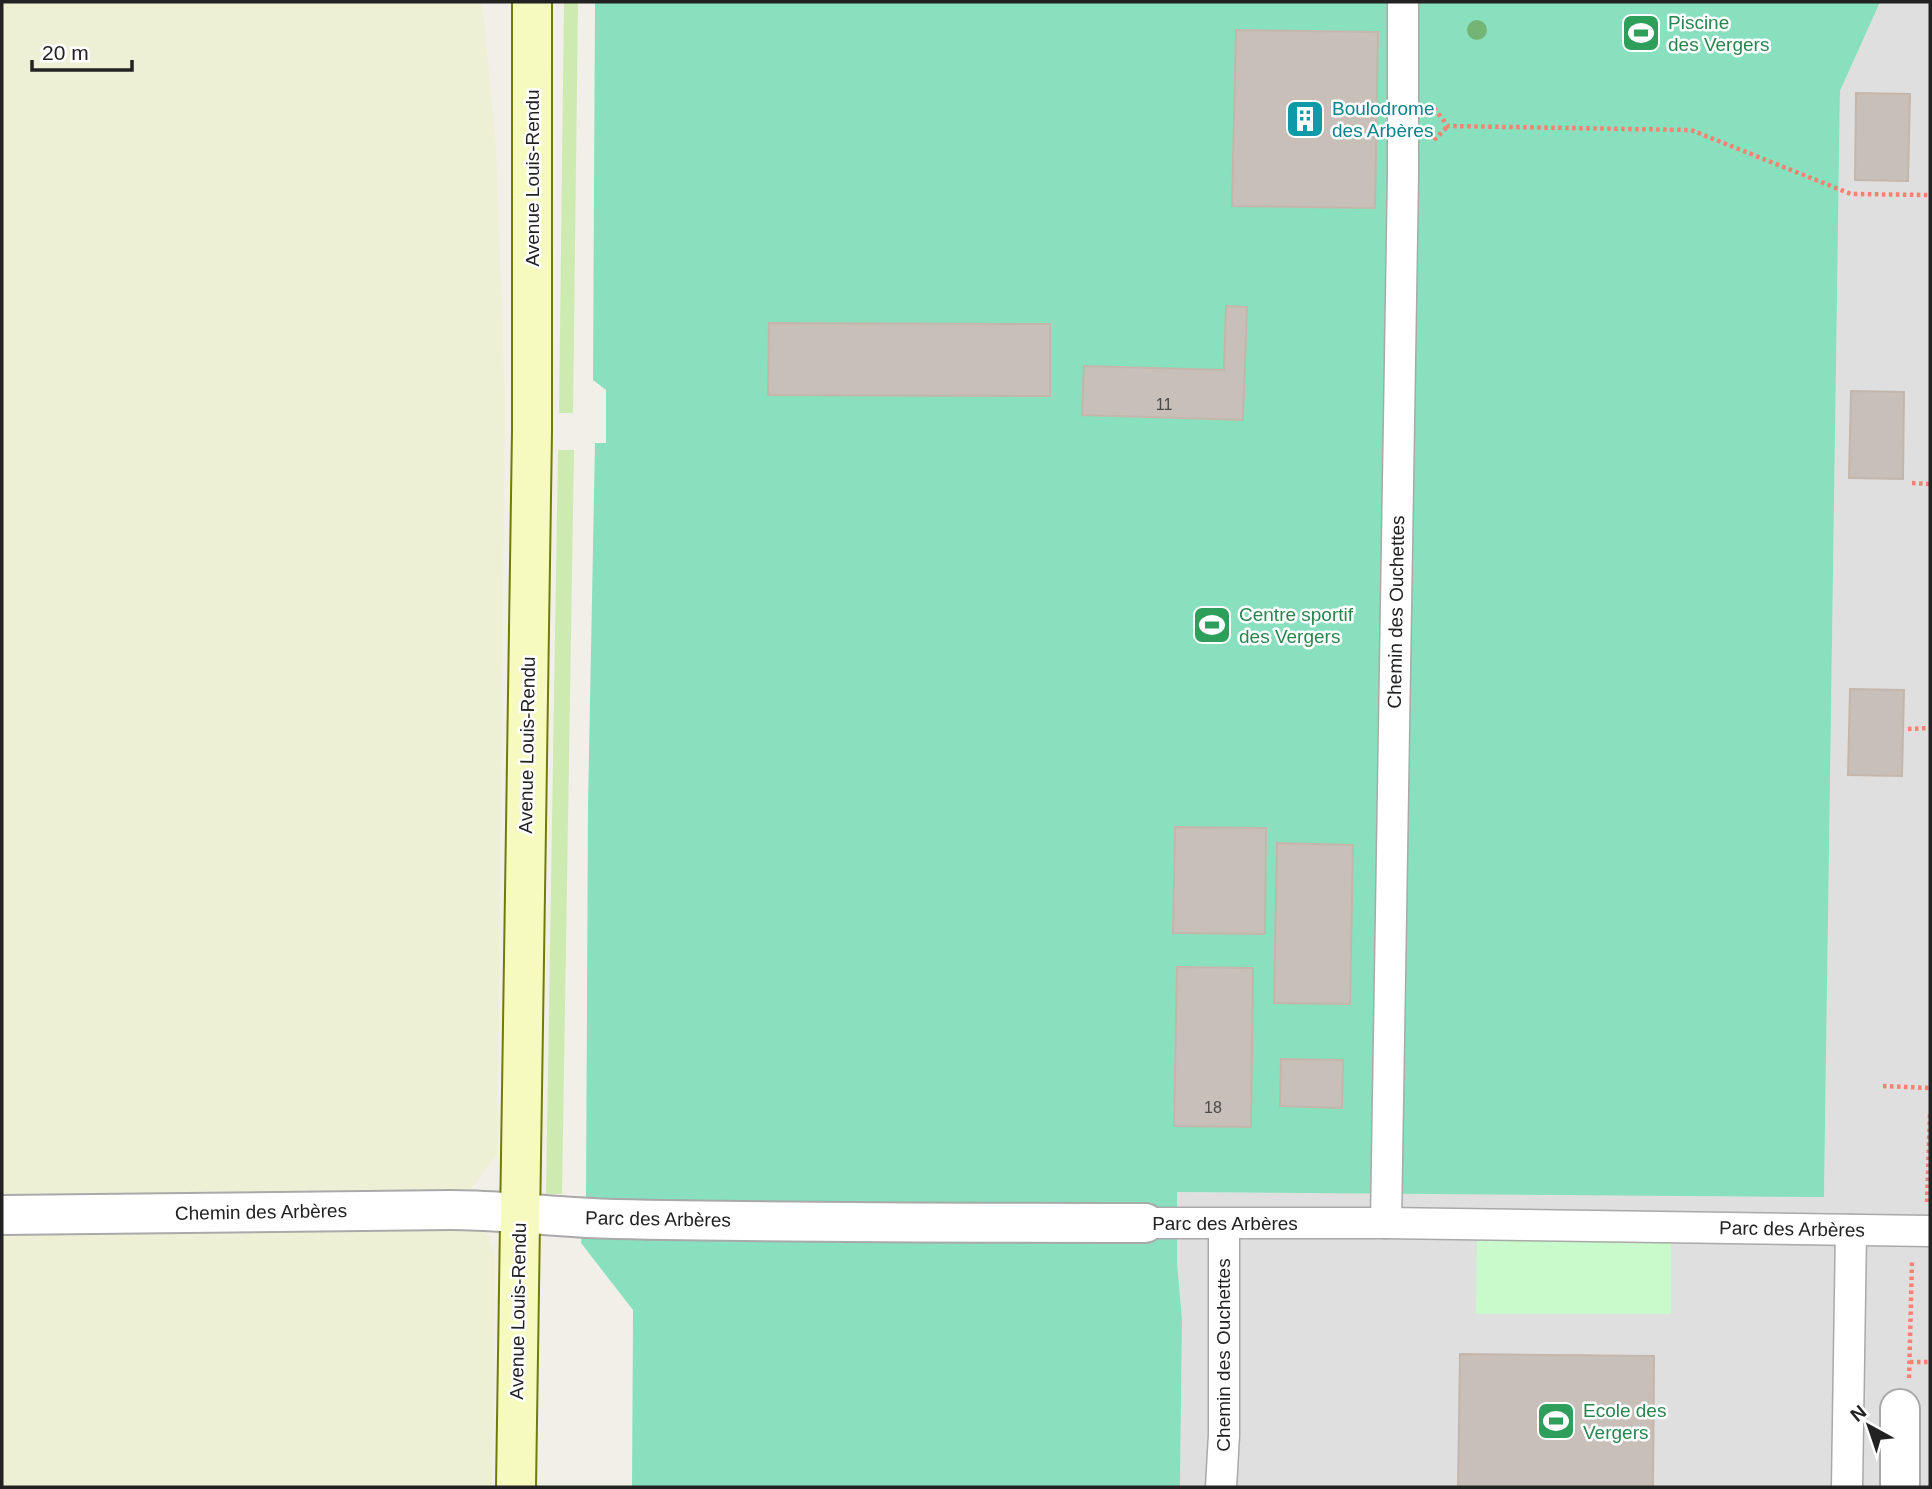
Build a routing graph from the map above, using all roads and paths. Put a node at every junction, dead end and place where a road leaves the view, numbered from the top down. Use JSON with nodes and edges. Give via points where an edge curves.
{"nodes":[{"id":1,"x":532,"y":2,"type":"edge"},
{"id":2,"x":1403,"y":2,"type":"edge"},
{"id":3,"x":1404,"y":70,"type":"junction"},
{"id":4,"x":1930,"y":195,"type":"edge"},
{"id":5,"x":1912,"y":483,"type":"dead end"},
{"id":6,"x":1930,"y":484,"type":"edge"},
{"id":7,"x":1930,"y":728,"type":"edge"},
{"id":8,"x":1908,"y":729,"type":"dead end"},
{"id":9,"x":1883,"y":1086,"type":"dead end"},
{"id":10,"x":1930,"y":1088,"type":"edge"},
{"id":11,"x":520,"y":1212,"type":"junction"},
{"id":12,"x":2,"y":1215,"type":"edge"},
{"id":13,"x":1145,"y":1223,"type":"joint"},
{"id":14,"x":1386,"y":1223,"type":"junction"},
{"id":15,"x":1224,"y":1224,"type":"junction"},
{"id":16,"x":1851,"y":1230,"type":"junction"},
{"id":17,"x":1930,"y":1231,"type":"edge"},
{"id":18,"x":1910,"y":1362,"type":"dead end"},
{"id":19,"x":1930,"y":1362,"type":"edge"},
{"id":20,"x":1900,"y":1409,"type":"dead end"},
{"id":21,"x":516,"y":1487,"type":"edge"},
{"id":22,"x":1221,"y":1487,"type":"edge"},
{"id":23,"x":1847,"y":1487,"type":"edge"},
{"id":24,"x":1900,"y":1487,"type":"edge"}],
"edges":[{"from":1,"to":11,"type":"main road","name":"Avenue Louis-Rendu","via":[[532,431]]},
{"from":2,"to":3,"type":"street","name":"Chemin des Ouchettes"},
{"from":3,"to":4,"type":"path","via":[[1448,126],[1690,130],[1851,194]]},
{"from":3,"to":14,"type":"street","name":"Chemin des Ouchettes"},
{"from":5,"to":6,"type":"path"},
{"from":7,"to":8,"type":"path"},
{"from":9,"to":10,"type":"path"},
{"from":11,"to":12,"type":"street","name":"Chemin des Arbères"},
{"from":11,"to":13,"type":"street","name":"Parc des Arbères","via":[[627,1219]]},
{"from":11,"to":21,"type":"main road","name":"Avenue Louis-Rendu"},
{"from":13,"to":15,"type":"street","name":"Parc des Arbères"},
{"from":14,"to":15,"type":"street","name":"Parc des Arbères"},
{"from":14,"to":16,"type":"street","name":"Parc des Arbères"},
{"from":15,"to":22,"type":"street","name":"Chemin des Ouchettes"},
{"from":16,"to":17,"type":"street","name":"Parc des Arbères"},
{"from":16,"to":23,"type":"street"},
{"from":18,"to":19,"type":"path"},
{"from":20,"to":24,"type":"street"}]}
